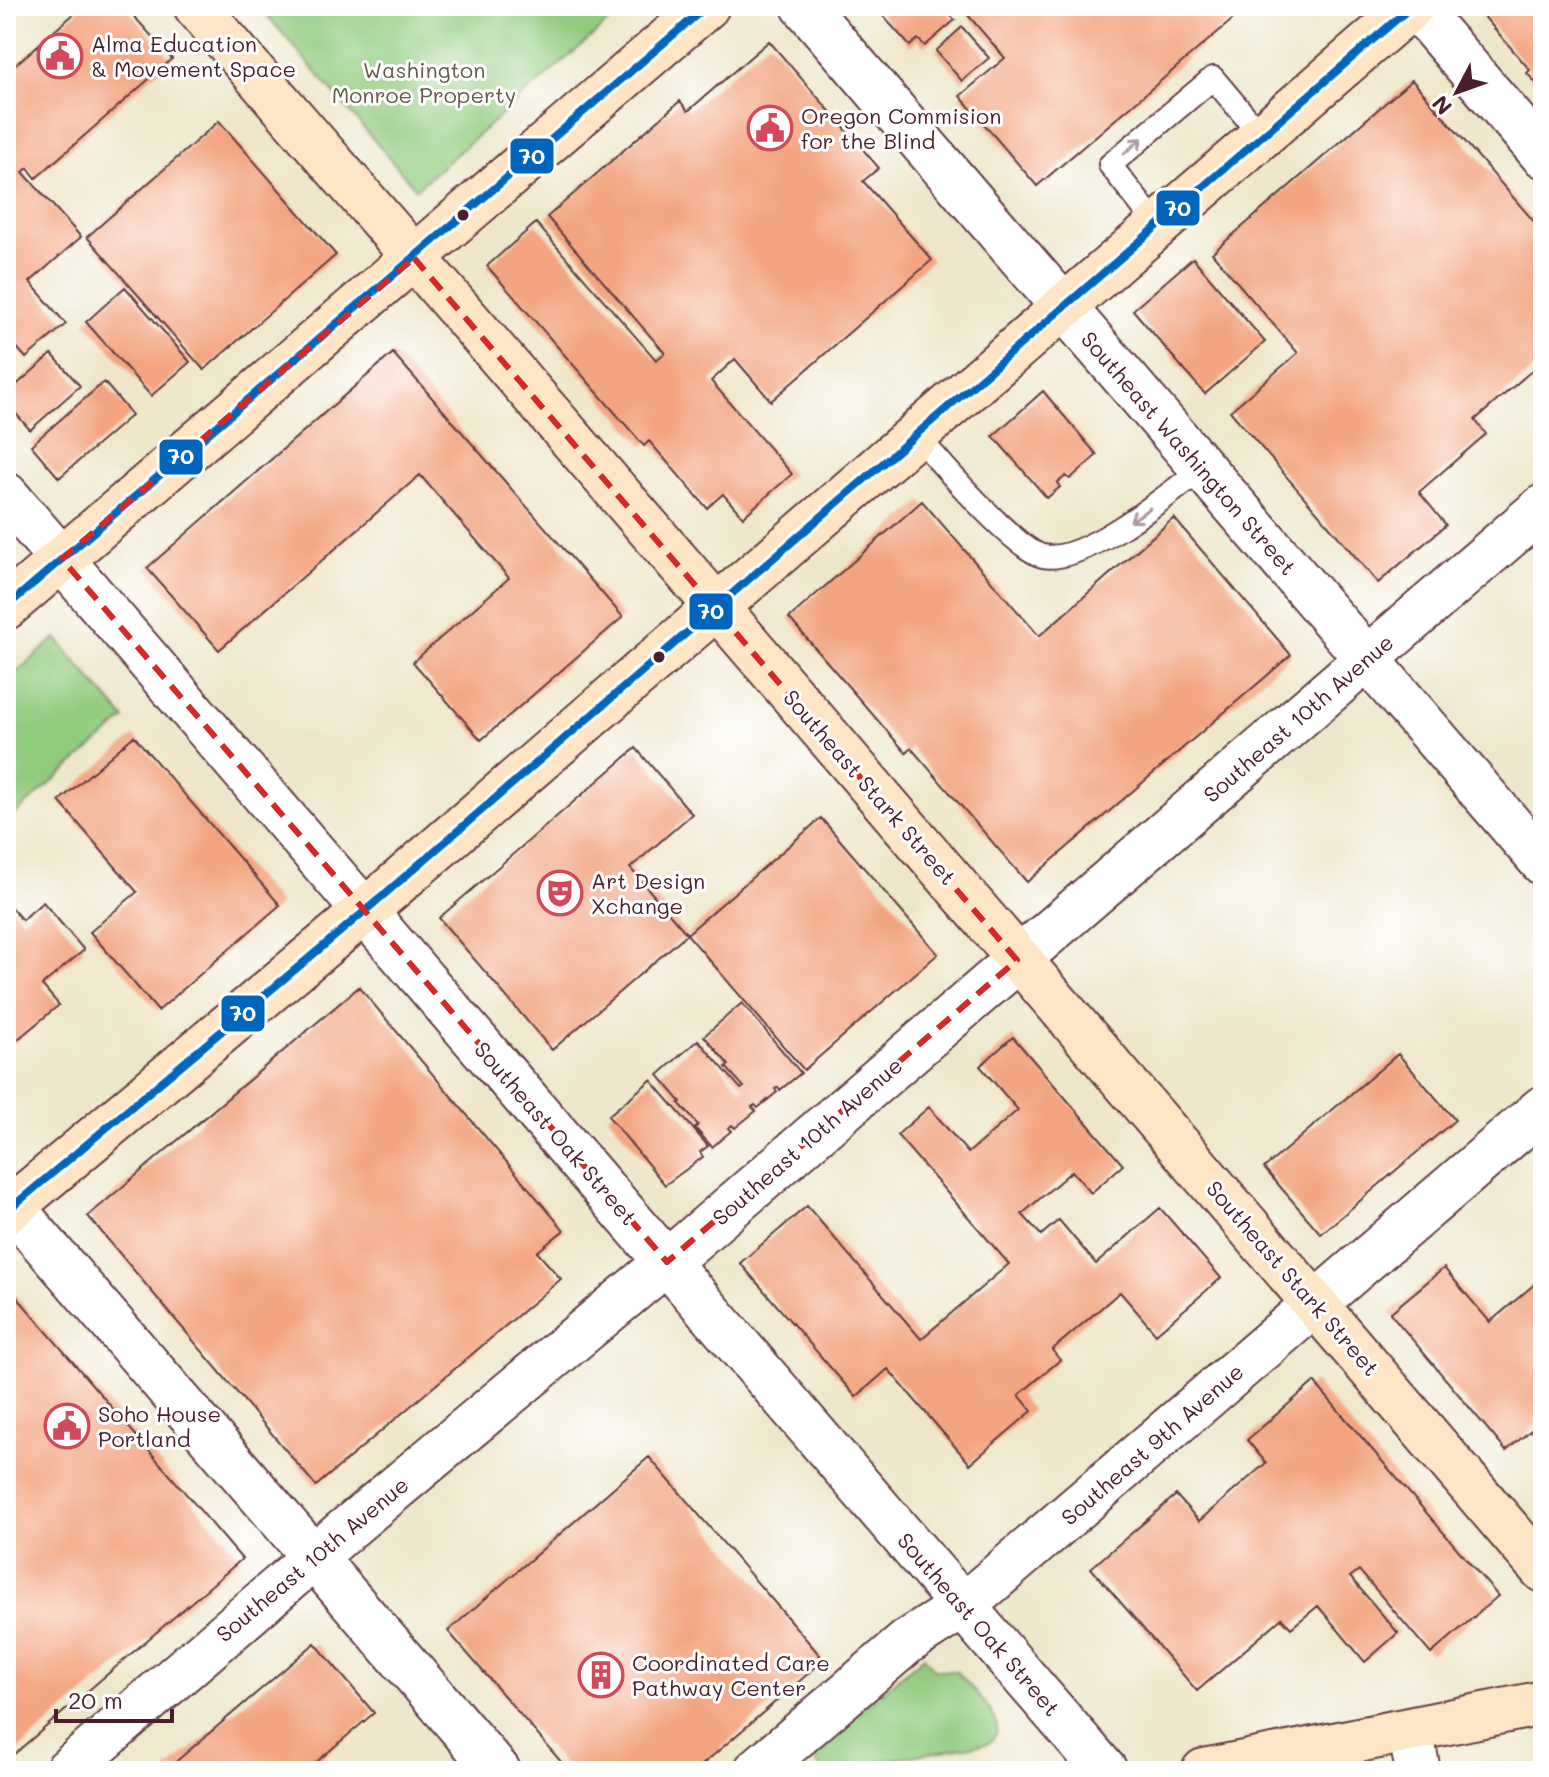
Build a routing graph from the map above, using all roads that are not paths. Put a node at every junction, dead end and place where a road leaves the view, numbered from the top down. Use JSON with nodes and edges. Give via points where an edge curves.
{"nodes":[{"id":1,"x":196,"y":6,"type":"edge"},
{"id":2,"x":707,"y":6,"type":"edge"},
{"id":3,"x":804,"y":6,"type":"edge"},
{"id":4,"x":1413,"y":6,"type":"edge"},
{"id":5,"x":1261,"y":135,"type":"junction"},
{"id":6,"x":1543,"y":155,"type":"edge"},
{"id":7,"x":1157,"y":225,"type":"junction"},
{"id":8,"x":414,"y":258,"type":"junction"},
{"id":9,"x":1063,"y":305,"type":"junction"},
{"id":10,"x":915,"y":433,"type":"junction"},
{"id":11,"x":1203,"y":468,"type":"junction"},
{"id":12,"x":6,"y":495,"type":"edge"},
{"id":13,"x":1543,"y":507,"type":"edge"},
{"id":14,"x":62,"y":559,"type":"junction"},
{"id":15,"x":716,"y":606,"type":"junction"},
{"id":16,"x":6,"y":607,"type":"edge"},
{"id":17,"x":1367,"y":659,"type":"junction"},
{"id":18,"x":1543,"y":863,"type":"edge"},
{"id":19,"x":365,"y":911,"type":"junction"},
{"id":20,"x":1017,"y":960,"type":"junction"},
{"id":21,"x":1543,"y":1108,"type":"edge"},
{"id":22,"x":8,"y":1206,"type":"edge"},
{"id":23,"x":667,"y":1262,"type":"junction"},
{"id":24,"x":1314,"y":1304,"type":"junction"},
{"id":25,"x":314,"y":1557,"type":"junction"},
{"id":26,"x":1543,"y":1570,"type":"edge"},
{"id":27,"x":963,"y":1606,"type":"junction"},
{"id":28,"x":1543,"y":1703,"type":"edge"},
{"id":29,"x":1414,"y":1750,"type":"edge"},
{"id":30,"x":67,"y":1771,"type":"edge"},
{"id":31,"x":498,"y":1771,"type":"edge"},
{"id":32,"x":756,"y":1771,"type":"edge"},
{"id":33,"x":1105,"y":1771,"type":"edge"},
{"id":34,"x":1204,"y":1771,"type":"edge"}],
"edges":[{"from":1,"to":8,"type":"main road","name":"Southeast Stark Street"},
{"from":2,"to":8,"type":"main road"},
{"from":3,"to":9,"type":"street","name":"Southeast Washington Street"},
{"from":4,"to":5,"type":"main road"},
{"from":4,"to":6,"type":"street"},
{"from":5,"to":7,"type":"main road"},
{"from":7,"to":5,"type":"lane","one_way":true,"via":[[1110,165],[1213,78]]},
{"from":7,"to":9,"type":"main road"},
{"from":8,"to":14,"type":"main road"},
{"from":8,"to":15,"type":"main road","name":"Southeast Stark Street"},
{"from":9,"to":10,"type":"main road"},
{"from":9,"to":11,"type":"street","name":"Southeast Washington Street"},
{"from":11,"to":10,"type":"lane","one_way":true,"via":[[1102,540],[1044,557],[1016,540]]},
{"from":10,"to":15,"type":"main road"},
{"from":11,"to":17,"type":"street","name":"Southeast Washington Street"},
{"from":12,"to":14,"type":"street","name":"Southeast Oak Street"},
{"from":13,"to":17,"type":"street","name":"Southeast 10th Avenue"},
{"from":14,"to":16,"type":"main road"},
{"from":14,"to":19,"type":"street","name":"Southeast Oak Street"},
{"from":15,"to":19,"type":"main road"},
{"from":15,"to":20,"type":"main road","name":"Southeast Stark Street"},
{"from":17,"to":18,"type":"street","name":"Southeast Washington Street"},
{"from":17,"to":20,"type":"street","name":"Southeast 10th Avenue"},
{"from":19,"to":22,"type":"main road"},
{"from":19,"to":23,"type":"street","name":"Southeast Oak Street"},
{"from":20,"to":23,"type":"street","name":"Southeast 10th Avenue"},
{"from":20,"to":24,"type":"main road","name":"Southeast Stark Street"},
{"from":21,"to":24,"type":"street","name":"Southeast 9th Avenue"},
{"from":22,"to":25,"type":"street"},
{"from":23,"to":25,"type":"street","name":"Southeast 10th Avenue"},
{"from":23,"to":27,"type":"street","name":"Southeast Oak Street"},
{"from":24,"to":26,"type":"main road","name":"Southeast Stark Street"},
{"from":24,"to":27,"type":"street","name":"Southeast 9th Avenue"},
{"from":25,"to":30,"type":"street","name":"Southeast 10th Avenue"},
{"from":25,"to":31,"type":"street"},
{"from":27,"to":32,"type":"street","name":"Southeast 9th Avenue","via":[[907,1642]]},
{"from":27,"to":33,"type":"street","name":"Southeast Oak Street"},
{"from":28,"to":29,"type":"main road"},
{"from":29,"to":34,"type":"main road"}]}
